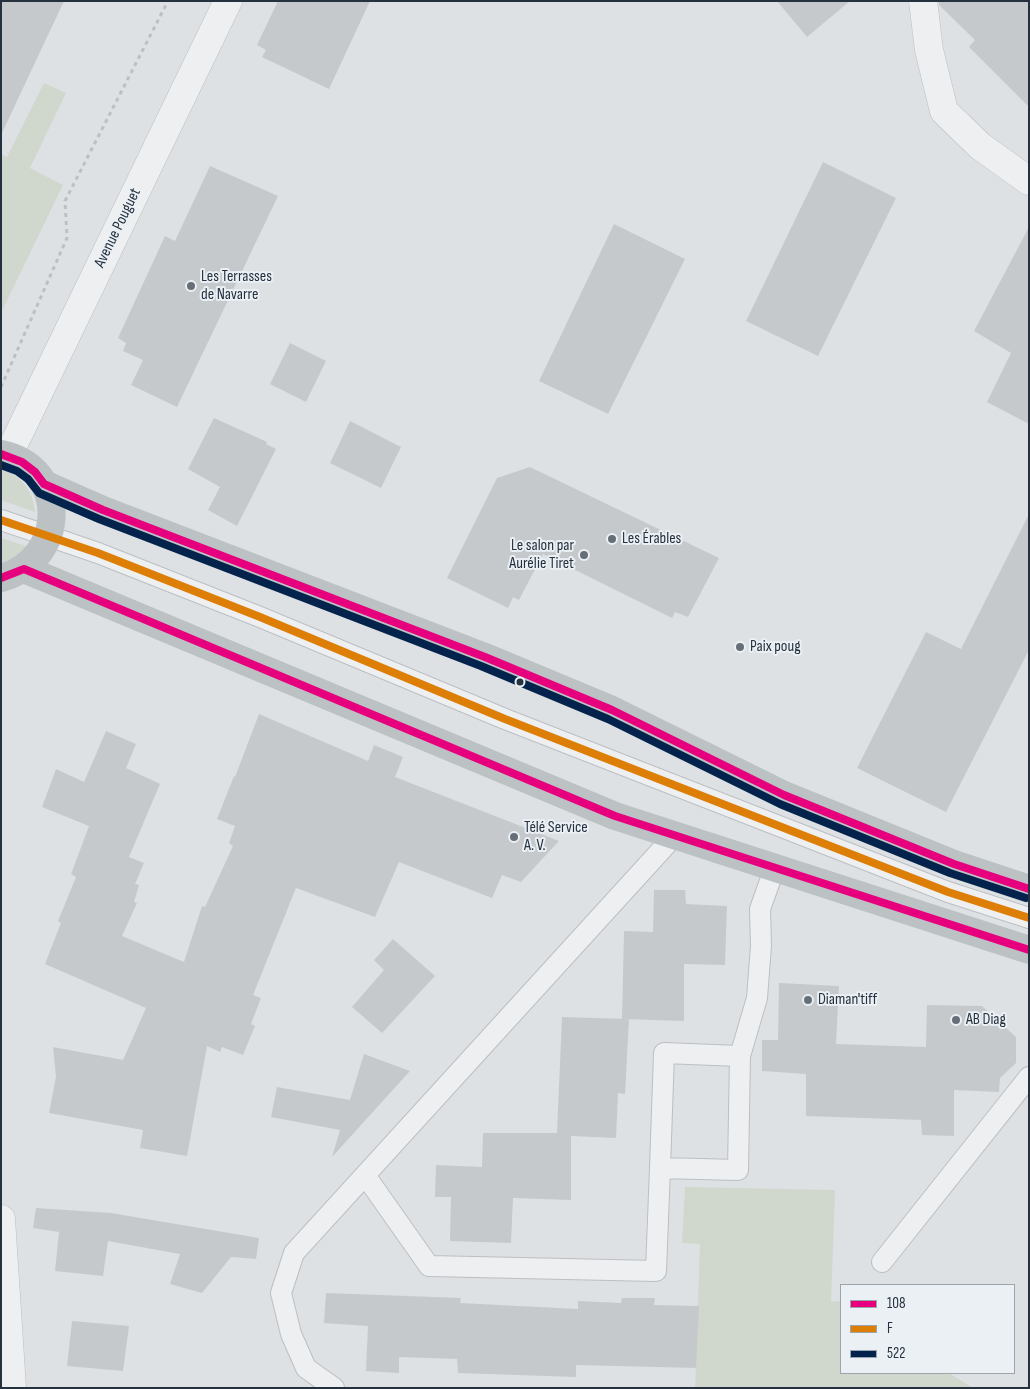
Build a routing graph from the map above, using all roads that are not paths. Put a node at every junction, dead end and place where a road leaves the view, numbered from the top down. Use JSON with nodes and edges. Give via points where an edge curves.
{"nodes":[{"id":1,"x":228,"y":1,"type":"edge"},
{"id":2,"x":923,"y":1,"type":"edge"},
{"id":3,"x":1029,"y":182,"type":"edge"},
{"id":4,"x":4,"y":455,"type":"edge"},
{"id":5,"x":44,"y":484,"type":"junction"},
{"id":6,"x":1,"y":520,"type":"edge"},
{"id":7,"x":49,"y":536,"type":"junction"},
{"id":8,"x":13,"y":573,"type":"edge"},
{"id":9,"x":675,"y":836,"type":"junction"},
{"id":10,"x":775,"y":867,"type":"junction"},
{"id":11,"x":1029,"y":889,"type":"edge"},
{"id":12,"x":1029,"y":918,"type":"edge"},
{"id":13,"x":1029,"y":950,"type":"edge"},
{"id":14,"x":740,"y":1056,"type":"junction"},
{"id":15,"x":1029,"y":1077,"type":"edge"},
{"id":16,"x":660,"y":1168,"type":"junction"},
{"id":17,"x":365,"y":1175,"type":"junction"},
{"id":18,"x":1,"y":1219,"type":"edge"},
{"id":19,"x":882,"y":1262,"type":"dead end"},
{"id":20,"x":12,"y":1388,"type":"edge"},
{"id":21,"x":334,"y":1388,"type":"edge"}],
"edges":[{"from":1,"to":4,"type":"street","name":"Avenue Pouguet"},
{"from":2,"to":3,"type":"street","via":[[929,50],[944,111],[980,146]]},
{"from":4,"to":5,"type":"main road","via":[[22,462]]},
{"from":5,"to":7,"type":"main road","via":[[52,509]]},
{"from":5,"to":11,"type":"main road","via":[[103,510],[485,657],[612,710],[784,796],[954,864]]},
{"from":6,"to":7,"type":"lane"},
{"from":7,"to":8,"type":"main road","via":[[35,559]]},
{"from":7,"to":12,"type":"lane","via":[[948,892]]},
{"from":8,"to":9,"type":"main road","via":[[615,816]]},
{"from":9,"to":10,"type":"main road"},
{"from":9,"to":17,"type":"lane"},
{"from":10,"to":13,"type":"main road"},
{"from":10,"to":14,"type":"lane","via":[[760,909],[761,946],[756,998]]},
{"from":14,"to":16,"type":"lane","via":[[664,1054]]},
{"from":14,"to":16,"type":"lane","via":[[738,1170]]},
{"from":15,"to":19,"type":"lane"},
{"from":16,"to":17,"type":"lane","via":[[656,1271],[429,1266]]},
{"from":17,"to":21,"type":"lane","via":[[294,1253],[281,1293],[291,1334],[306,1368]]},
{"from":18,"to":20,"type":"street"}]}
